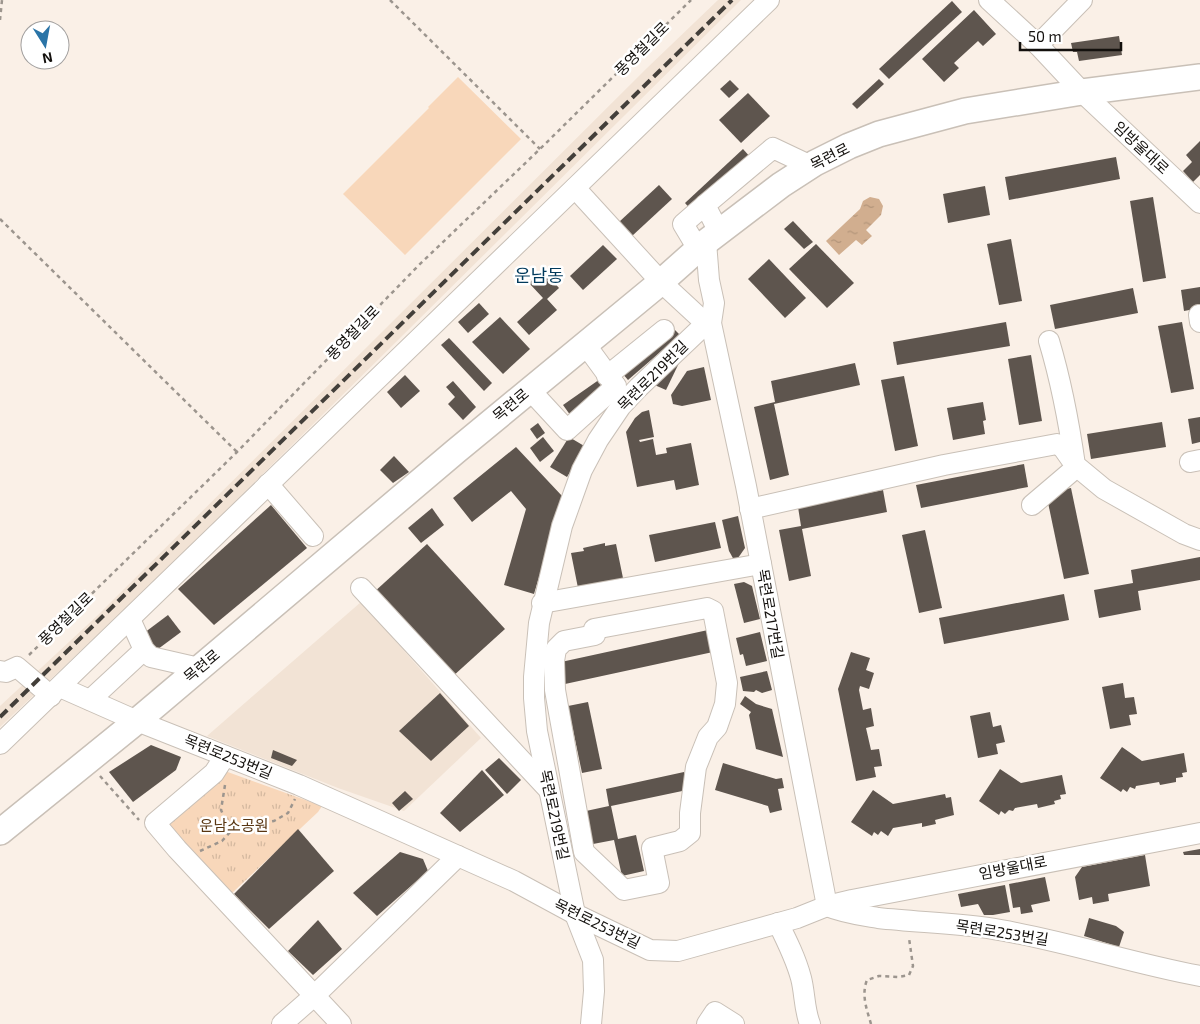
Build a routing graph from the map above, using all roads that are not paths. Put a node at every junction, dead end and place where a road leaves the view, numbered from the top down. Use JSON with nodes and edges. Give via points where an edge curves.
{"nodes":[{"id":1,"x":769,"y":0,"type":"edge"},
{"id":2,"x":989,"y":0,"type":"edge"},
{"id":3,"x":1082,"y":0,"type":"edge"},
{"id":4,"x":1038,"y":46,"type":"junction"},
{"id":5,"x":1200,"y":76,"type":"edge"},
{"id":6,"x":1082,"y":92,"type":"junction"},
{"id":7,"x":812,"y":166,"type":"junction"},
{"id":8,"x":575,"y":188,"type":"junction"},
{"id":9,"x":1200,"y":203,"type":"edge"},
{"id":10,"x":705,"y":205,"type":"junction"},
{"id":11,"x":708,"y":241,"type":"junction"},
{"id":12,"x":661,"y":282,"type":"junction"},
{"id":13,"x":711,"y":323,"type":"junction"},
{"id":14,"x":664,"y":330,"type":"dead end"},
{"id":15,"x":1049,"y":341,"type":"dead end"},
{"id":16,"x":585,"y":344,"type":"junction"},
{"id":17,"x":615,"y":384,"type":"junction"},
{"id":18,"x":530,"y":390,"type":"junction"},
{"id":19,"x":1075,"y":465,"type":"junction"},
{"id":20,"x":268,"y":484,"type":"junction"},
{"id":21,"x":1032,"y":505,"type":"dead end"},
{"id":22,"x":750,"y":509,"type":"junction"},
{"id":23,"x":313,"y":536,"type":"dead end"},
{"id":24,"x":1200,"y":540,"type":"edge"},
{"id":25,"x":761,"y":564,"type":"junction"},
{"id":26,"x":361,"y":588,"type":"dead end"},
{"id":27,"x":542,"y":603,"type":"junction"},
{"id":28,"x":130,"y":619,"type":"junction"},
{"id":29,"x":148,"y":653,"type":"junction"},
{"id":30,"x":199,"y":668,"type":"junction"},
{"id":31,"x":8,"y":669,"type":"edge"},
{"id":32,"x":56,"y":691,"type":"junction"},
{"id":33,"x":94,"y":702,"type":"junction"},
{"id":34,"x":137,"y":721,"type":"junction"},
{"id":35,"x":560,"y":726,"type":"junction"},
{"id":36,"x":537,"y":731,"type":"junction"},
{"id":37,"x":0,"y":744,"type":"edge"},
{"id":38,"x":225,"y":756,"type":"junction"},
{"id":39,"x":548,"y":789,"type":"junction"},
{"id":40,"x":0,"y":832,"type":"edge"},
{"id":41,"x":1200,"y":833,"type":"edge"},
{"id":42,"x":458,"y":856,"type":"junction"},
{"id":43,"x":827,"y":906,"type":"junction"},
{"id":44,"x":574,"y":914,"type":"junction"},
{"id":45,"x":778,"y":923,"type":"junction"},
{"id":46,"x":1200,"y":976,"type":"edge"},
{"id":47,"x":314,"y":996,"type":"junction"},
{"id":48,"x":282,"y":1024,"type":"edge"},
{"id":49,"x":341,"y":1024,"type":"edge"},
{"id":50,"x":591,"y":1024,"type":"edge"},
{"id":51,"x":707,"y":1024,"type":"edge"},
{"id":52,"x":734,"y":1024,"type":"edge"},
{"id":53,"x":810,"y":1024,"type":"edge"}],
"edges":[{"from":1,"to":8,"type":"street"},
{"from":2,"to":4,"type":"street"},
{"from":3,"to":4,"type":"street"},
{"from":4,"to":6,"type":"street"},
{"from":5,"to":6,"type":"main road","name":"목련로"},
{"from":6,"to":7,"type":"main road","name":"목련로","via":[[965,111],[926,121],[879,134]]},
{"from":6,"to":9,"type":"street","name":"임방울대로"},
{"from":7,"to":10,"type":"street","via":[[773,148]]},
{"from":7,"to":11,"type":"main road","name":"목련로","via":[[781,185]]},
{"from":8,"to":12,"type":"street"},
{"from":8,"to":20,"type":"street"},
{"from":10,"to":11,"type":"street"},
{"from":10,"to":11,"type":"street","via":[[683,224]]},
{"from":11,"to":12,"type":"main road","name":"목련로"},
{"from":11,"to":13,"type":"street","name":"목련로217번길","via":[[709,280],[714,303]]},
{"from":12,"to":13,"type":"street","via":[[701,319]]},
{"from":12,"to":16,"type":"main road","name":"목련로"},
{"from":13,"to":17,"type":"street","name":"목련로219번길"},
{"from":13,"to":22,"type":"street","name":"목련로217번길"},
{"from":14,"to":17,"type":"street"},
{"from":15,"to":19,"type":"street","via":[[1068,417]]},
{"from":16,"to":17,"type":"street"},
{"from":16,"to":18,"type":"main road","name":"목련로"},
{"from":17,"to":18,"type":"street","via":[[559,421]]},
{"from":17,"to":27,"type":"street","name":"목련로219번길","via":[[621,406],[582,470],[562,526]]},
{"from":18,"to":30,"type":"main road","name":"목련로"},
{"from":19,"to":21,"type":"street"},
{"from":19,"to":22,"type":"street","via":[[1057,444],[944,465]]},
{"from":19,"to":24,"type":"street","via":[[1104,489]]},
{"from":20,"to":23,"type":"street"},
{"from":20,"to":28,"type":"street"},
{"from":22,"to":25,"type":"street","name":"목련로217번길"},
{"from":25,"to":27,"type":"street"},
{"from":25,"to":43,"type":"street","name":"목련로217번길"},
{"from":26,"to":39,"type":"street"},
{"from":27,"to":36,"type":"street","name":"목련로219번길","via":[[534,677]]},
{"from":28,"to":29,"type":"street"},
{"from":28,"to":32,"type":"street"},
{"from":29,"to":30,"type":"street"},
{"from":29,"to":33,"type":"street"},
{"from":30,"to":34,"type":"main road","name":"목련로"},
{"from":31,"to":32,"type":"street"},
{"from":32,"to":33,"type":"street","name":"목련로253번길"},
{"from":32,"to":37,"type":"street"},
{"from":33,"to":34,"type":"street","name":"목련로253번길"},
{"from":34,"to":38,"type":"street","name":"목련로253번길"},
{"from":34,"to":40,"type":"main road","name":"목련로"},
{"from":35,"to":35,"type":"street","via":[[584,852],[624,890],[659,883],[652,848],[680,841],[690,832],[696,766],[725,704],[727,683],[713,610],[707,608],[594,629],[595,635],[564,641],[556,649],[554,661]]},
{"from":35,"to":36,"type":"street"},
{"from":36,"to":39,"type":"street","name":"목련로219번길"},
{"from":38,"to":42,"type":"street","name":"목련로253번길","via":[[299,785]]},
{"from":38,"to":47,"type":"street","via":[[214,773],[148,822]]},
{"from":39,"to":44,"type":"street","name":"목련로219번길"},
{"from":41,"to":43,"type":"street","name":"임방울대로"},
{"from":42,"to":44,"type":"street","name":"목련로253번길","via":[[514,881]]},
{"from":42,"to":47,"type":"street"},
{"from":43,"to":45,"type":"street","name":"목련로253번길"},
{"from":43,"to":46,"type":"street","name":"목련로253번길","via":[[844,913],[988,928]]},
{"from":44,"to":45,"type":"street","name":"목련로253번길","via":[[650,950],[678,951]]},
{"from":44,"to":50,"type":"street","name":"목련로219번길","via":[[593,960]]},
{"from":45,"to":53,"type":"street","via":[[801,977]]},
{"from":47,"to":48,"type":"street"},
{"from":47,"to":49,"type":"street"},
{"from":51,"to":52,"type":"street","via":[[715,1012]]}]}
